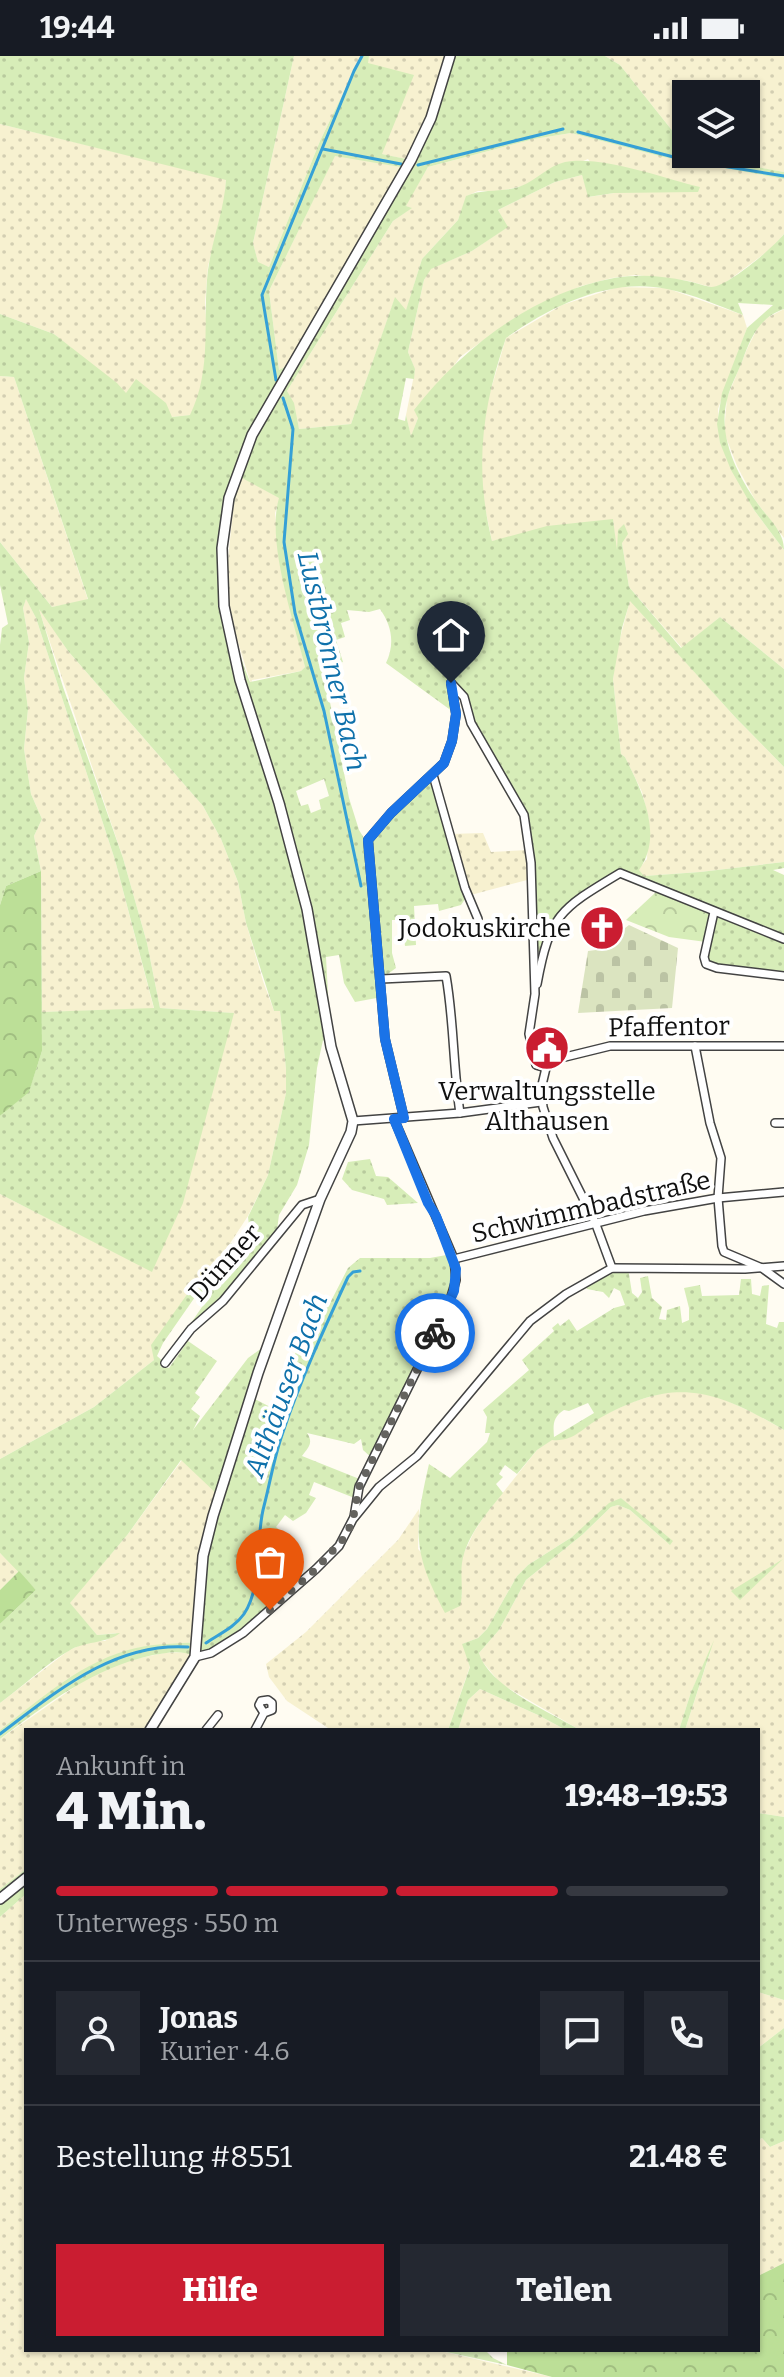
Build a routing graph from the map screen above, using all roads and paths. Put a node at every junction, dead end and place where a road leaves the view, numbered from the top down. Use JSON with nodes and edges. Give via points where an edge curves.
{"nodes":[{"id":1,"x":450,"y":56,"type":"edge"},
{"id":2,"x":433,"y":775,"type":"junction"},
{"id":3,"x":714,"y":912,"type":"junction"},
{"id":4,"x":478,"y":919,"type":"dead end"},
{"id":5,"x":784,"y":939,"type":"edge"},
{"id":6,"x":784,"y":976,"type":"edge"},
{"id":7,"x":381,"y":979,"type":"junction"},
{"id":8,"x":535,"y":994,"type":"junction"},
{"id":9,"x":695,"y":1046,"type":"junction"},
{"id":10,"x":784,"y":1046,"type":"edge"},
{"id":11,"x":546,"y":1068,"type":"junction"},
{"id":12,"x":541,"y":1102,"type":"junction"},
{"id":13,"x":460,"y":1113,"type":"junction"},
{"id":14,"x":404,"y":1118,"type":"junction"},
{"id":15,"x":394,"y":1119,"type":"junction"},
{"id":16,"x":353,"y":1121,"type":"junction"},
{"id":17,"x":784,"y":1192,"type":"edge"},
{"id":18,"x":718,"y":1198,"type":"junction"},
{"id":19,"x":320,"y":1199,"type":"junction"},
{"id":20,"x":595,"y":1222,"type":"junction"},
{"id":21,"x":454,"y":1259,"type":"junction"},
{"id":22,"x":784,"y":1266,"type":"edge"},
{"id":23,"x":612,"y":1268,"type":"junction"},
{"id":24,"x":762,"y":1268,"type":"junction"},
{"id":25,"x":784,"y":1284,"type":"edge"},
{"id":26,"x":165,"y":1363,"type":"dead end"},
{"id":27,"x":353,"y":1519,"type":"junction"},
{"id":28,"x":195,"y":1657,"type":"junction"},
{"id":29,"x":264,"y":1713,"type":"dead end"},
{"id":30,"x":218,"y":1715,"type":"dead end"},
{"id":31,"x":151,"y":1728,"type":"edge"},
{"id":32,"x":208,"y":1728,"type":"edge"},
{"id":33,"x":256,"y":1728,"type":"edge"},
{"id":34,"x":24,"y":1880,"type":"edge"},
{"id":35,"x":0,"y":1899,"type":"edge"}],
"edges":[{"from":1,"to":16,"type":"street","via":[[411,160],[252,435],[229,498],[222,548],[224,606],[240,680],[307,909],[331,1047]]},
{"from":2,"to":4,"type":"street"},
{"from":2,"to":7,"type":"street","via":[[368,840]]},
{"from":2,"to":8,"type":"street","via":[[452,741],[456,714],[451,683],[464,697],[471,723],[524,815],[531,863]]},
{"from":3,"to":5,"type":"street"},
{"from":3,"to":6,"type":"street","via":[[706,964]]},
{"from":3,"to":8,"type":"street","via":[[620,873],[578,898],[554,921]]},
{"from":7,"to":13,"type":"street","via":[[446,976]]},
{"from":7,"to":14,"type":"street","via":[[385,1039]]},
{"from":8,"to":11,"type":"street","via":[[529,1034],[536,1065]]},
{"from":9,"to":10,"type":"street","name":"Pfaffentor"},
{"from":9,"to":11,"type":"street","name":"Pfaffentor","via":[[610,1046],[553,1060]]},
{"from":9,"to":18,"type":"street","via":[[721,1158]]},
{"from":11,"to":12,"type":"street"},
{"from":12,"to":13,"type":"street"},
{"from":12,"to":20,"type":"street"},
{"from":13,"to":14,"type":"street"},
{"from":14,"to":15,"type":"street"},
{"from":15,"to":16,"type":"street"},
{"from":15,"to":21,"type":"street"},
{"from":16,"to":19,"type":"street"},
{"from":17,"to":18,"type":"street","name":"Schwimmbadstraße"},
{"from":18,"to":20,"type":"street","name":"Schwimmbadstraße"},
{"from":18,"to":24,"type":"street","via":[[724,1252]]},
{"from":19,"to":26,"type":"street","name":"Dünner","via":[[302,1205]]},
{"from":19,"to":28,"type":"street","via":[[206,1539]]},
{"from":20,"to":21,"type":"street","name":"Schwimmbadstraße"},
{"from":20,"to":23,"type":"street"},
{"from":21,"to":27,"type":"street","via":[[452,1299],[359,1487]]},
{"from":22,"to":24,"type":"street"},
{"from":23,"to":24,"type":"street"},
{"from":23,"to":27,"type":"street","via":[[530,1321],[417,1456],[379,1487]]},
{"from":24,"to":25,"type":"street"},
{"from":27,"to":28,"type":"street","via":[[339,1546],[257,1622],[211,1653]]},
{"from":28,"to":31,"type":"street"},
{"from":29,"to":33,"type":"street"},
{"from":30,"to":32,"type":"street"},
{"from":34,"to":35,"type":"street"}]}
